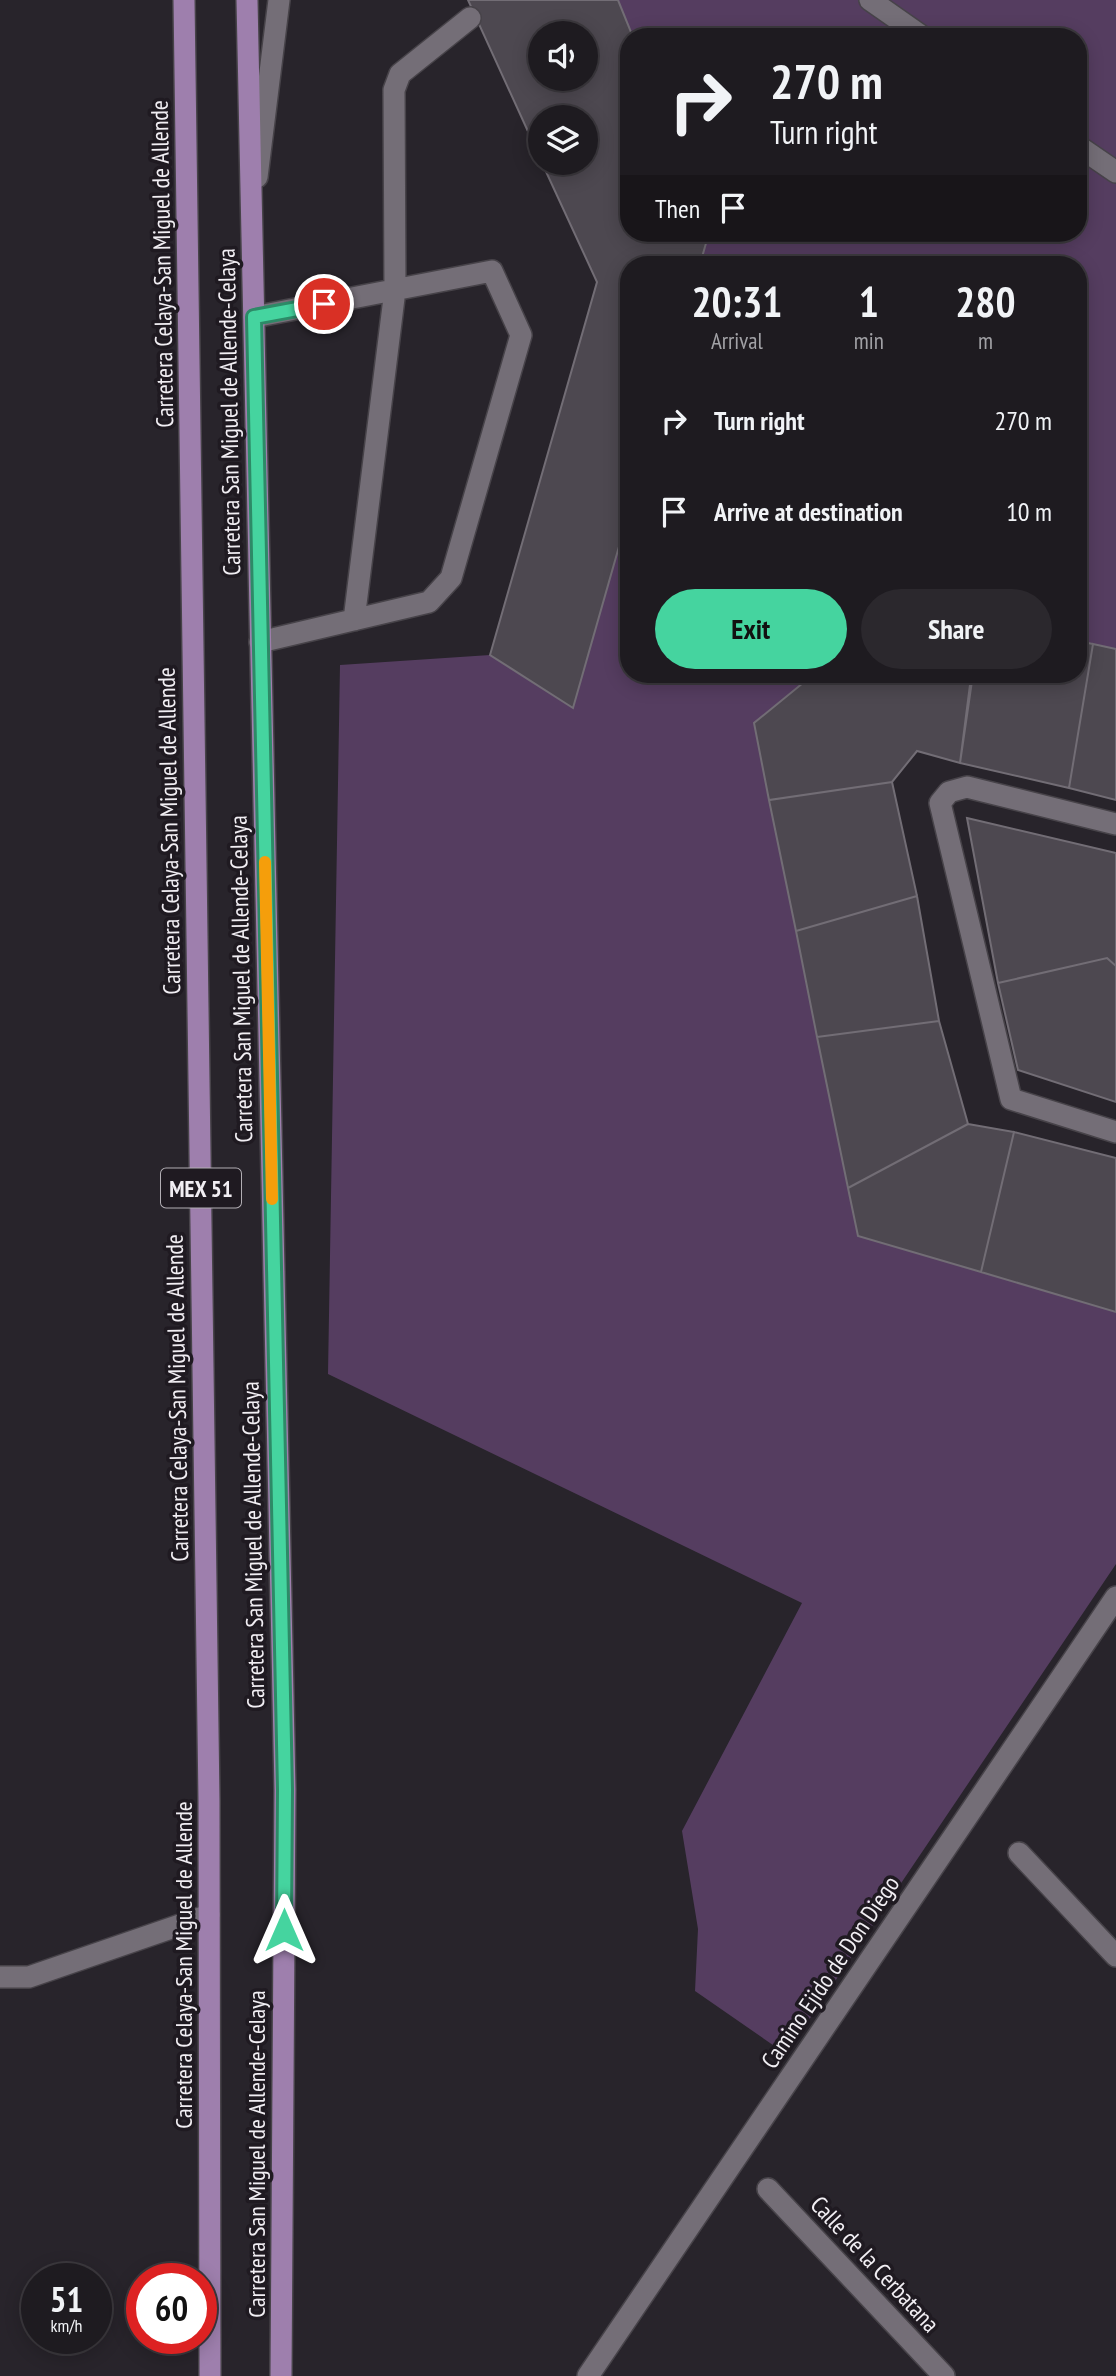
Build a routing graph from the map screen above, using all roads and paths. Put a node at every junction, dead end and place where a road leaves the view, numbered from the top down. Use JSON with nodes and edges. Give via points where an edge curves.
{"nodes":[{"id":1,"x":184,"y":0,"type":"edge"},
{"id":2,"x":247,"y":0,"type":"edge"},
{"id":3,"x":279,"y":0,"type":"edge"},
{"id":4,"x":870,"y":0,"type":"edge"},
{"id":5,"x":470,"y":18,"type":"dead end"},
{"id":6,"x":910,"y":28,"type":"edge"},
{"id":7,"x":1087,"y":152,"type":"edge"},
{"id":8,"x":1116,"y":172,"type":"edge"},
{"id":9,"x":252,"y":221,"type":"junction"},
{"id":10,"x":395,"y":290,"type":"junction"},
{"id":11,"x":254,"y":317,"type":"junction"},
{"id":12,"x":354,"y":620,"type":"junction"},
{"id":13,"x":260,"y":642,"type":"junction"},
{"id":14,"x":1116,"y":824,"type":"edge"},
{"id":15,"x":1116,"y":1132,"type":"edge"},
{"id":16,"x":1116,"y":1597,"type":"edge"},
{"id":17,"x":1019,"y":1853,"type":"dead end"},
{"id":18,"x":209,"y":1915,"type":"junction"},
{"id":19,"x":1116,"y":1956,"type":"edge"},
{"id":20,"x":0,"y":1977,"type":"edge"},
{"id":21,"x":768,"y":2189,"type":"dead end"},
{"id":22,"x":210,"y":2376,"type":"edge"},
{"id":23,"x":281,"y":2376,"type":"edge"},
{"id":24,"x":588,"y":2376,"type":"edge"},
{"id":25,"x":944,"y":2376,"type":"edge"}],
"edges":[{"from":1,"to":18,"type":"main road","name":"Carretera Celaya-San Miguel de Allende","number":"MEX 51"},
{"from":2,"to":9,"type":"main road","name":"Carretera San Miguel de Allende-Celaya","number":"MEX 51"},
{"from":3,"to":9,"type":"street"},
{"from":4,"to":6,"type":"street"},
{"from":5,"to":10,"type":"street","via":[[400,74],[394,90]]},
{"from":7,"to":8,"type":"street"},
{"from":9,"to":11,"type":"main road","name":"Carretera San Miguel de Allende-Celaya","number":"MEX 51"},
{"from":10,"to":11,"type":"street"},
{"from":10,"to":12,"type":"street"},
{"from":10,"to":12,"type":"street","via":[[492,271],[521,335],[451,578],[429,602]]},
{"from":11,"to":13,"type":"main road","name":"Carretera San Miguel de Allende-Celaya","number":"MEX 51"},
{"from":12,"to":13,"type":"street"},
{"from":13,"to":23,"type":"main road","name":"Carretera San Miguel de Allende-Celaya","number":"MEX 51","via":[[285,1790]]},
{"from":14,"to":15,"type":"street","via":[[967,787],[949,792],[940,803],[1011,1099]]},
{"from":16,"to":24,"type":"street","name":"Camino Ejido de Don Diego"},
{"from":17,"to":19,"type":"street"},
{"from":18,"to":20,"type":"street","via":[[30,1977]]},
{"from":18,"to":22,"type":"main road","name":"Carretera Celaya-San Miguel de Allende","number":"MEX 51"},
{"from":21,"to":25,"type":"street","name":"Calle de la Cerbatana"}]}
